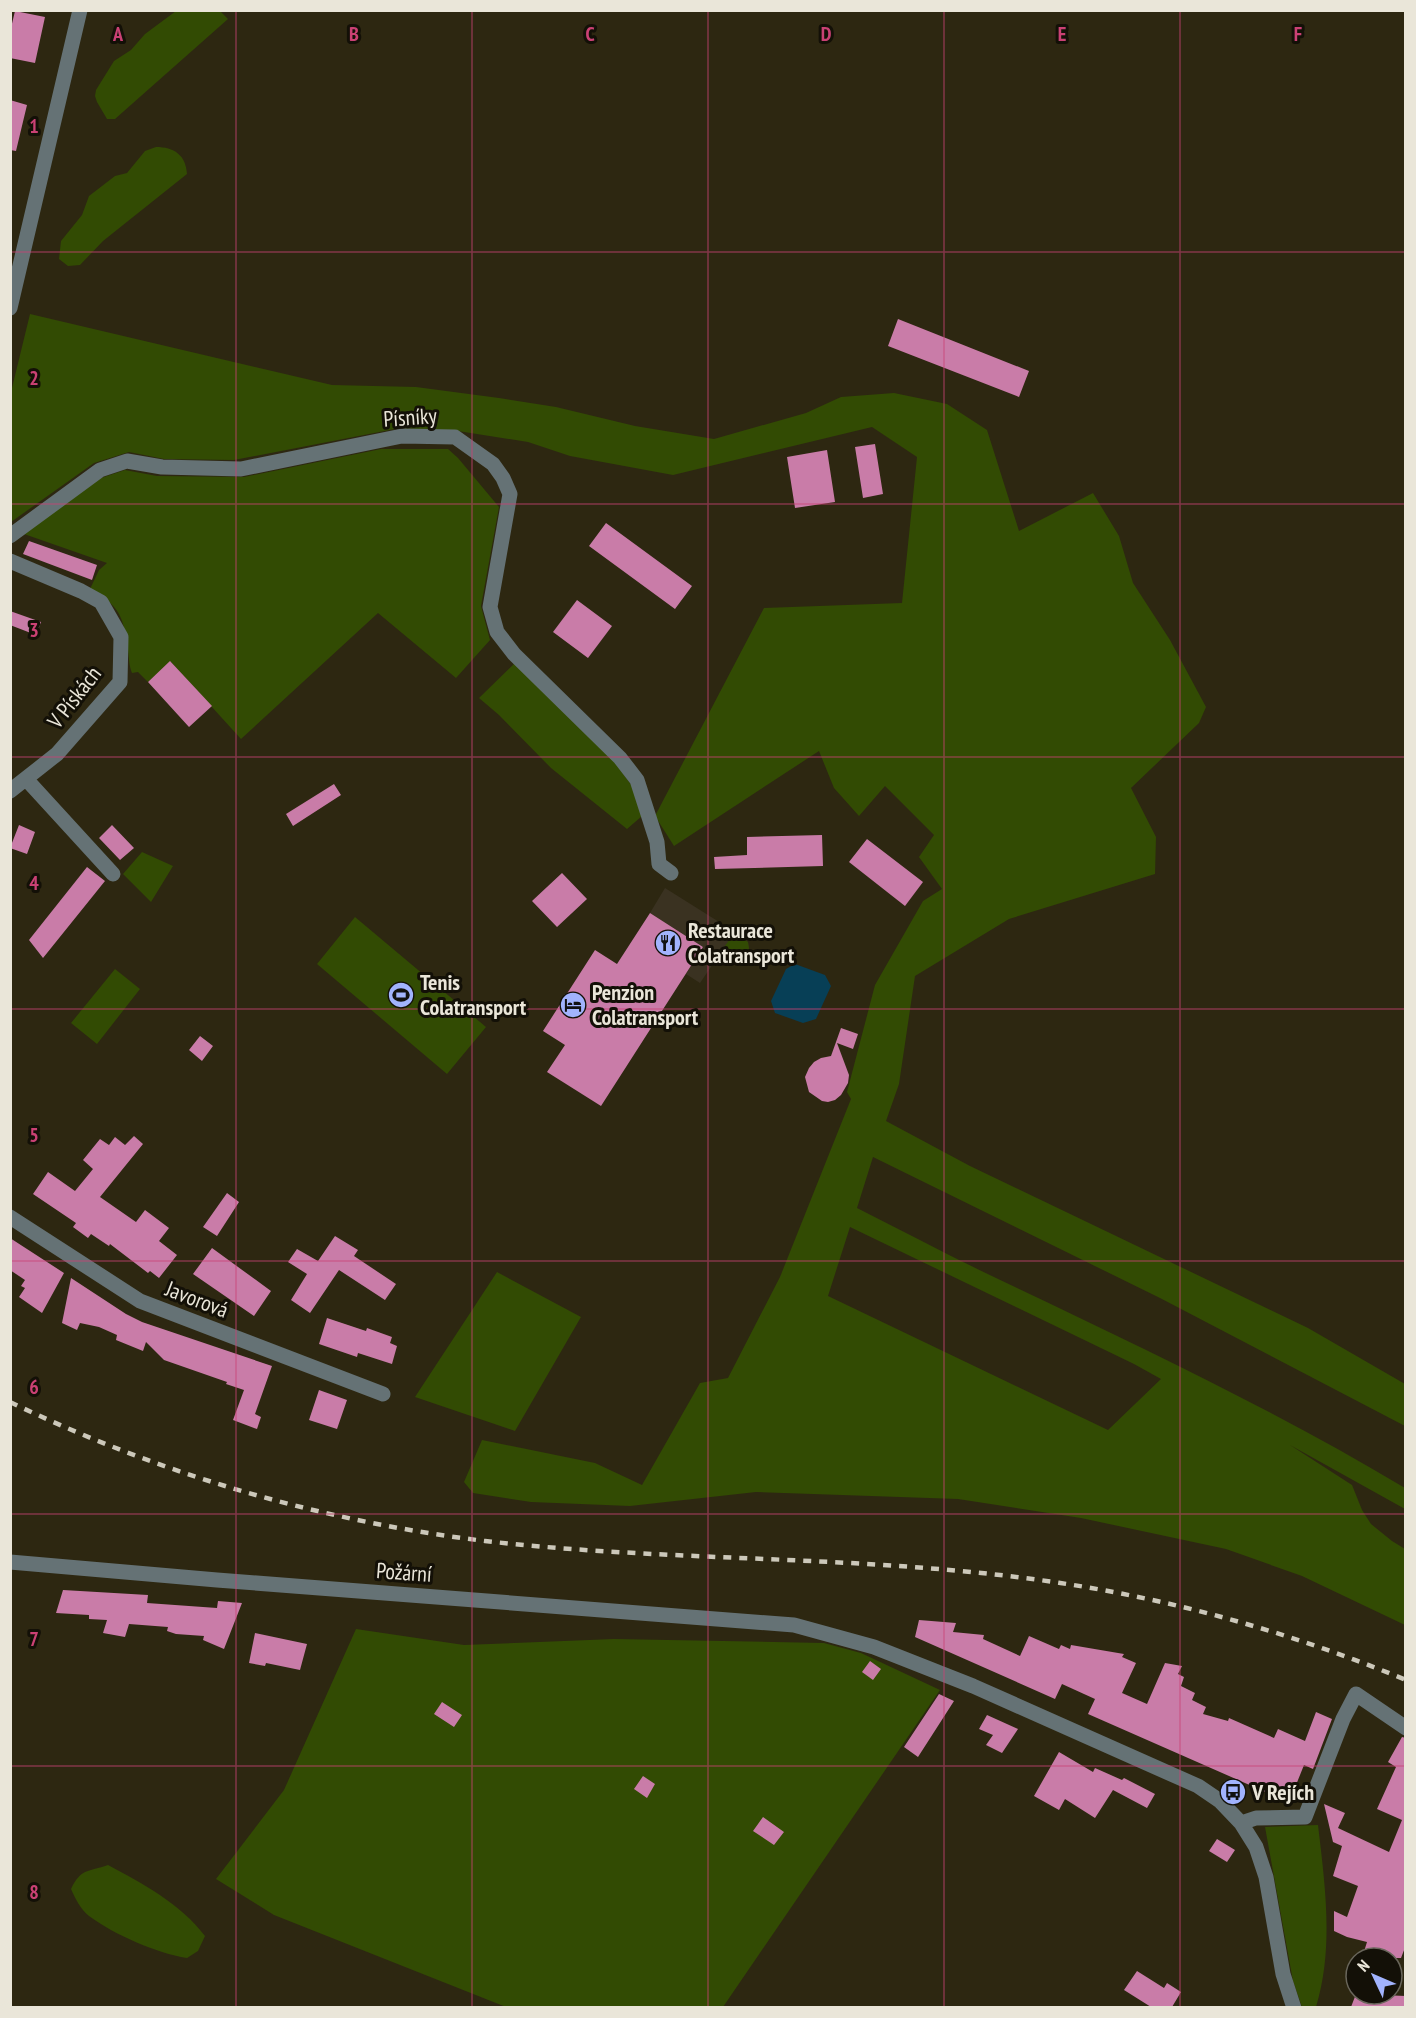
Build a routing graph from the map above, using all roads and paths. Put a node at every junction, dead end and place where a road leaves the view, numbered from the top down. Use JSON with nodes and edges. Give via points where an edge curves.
{"nodes":[{"id":1,"x":80,"y":10,"type":"edge"},
{"id":2,"x":10,"y":308,"type":"edge"},
{"id":3,"x":10,"y":536,"type":"edge"},
{"id":4,"x":10,"y":561,"type":"edge"},
{"id":5,"x":27,"y":780,"type":"junction"},
{"id":6,"x":10,"y":791,"type":"edge"},
{"id":7,"x":671,"y":873,"type":"dead end"},
{"id":8,"x":113,"y":874,"type":"dead end"},
{"id":9,"x":10,"y":1217,"type":"edge"},
{"id":10,"x":382,"y":1394,"type":"dead end"},
{"id":11,"x":10,"y":1562,"type":"edge"},
{"id":12,"x":1406,"y":1728,"type":"edge"},
{"id":13,"x":1241,"y":1823,"type":"junction"},
{"id":14,"x":1294,"y":2007,"type":"edge"}],
"edges":[{"from":1,"to":2,"type":"street"},
{"from":3,"to":7,"type":"street","name":"Písníky","via":[[100,470],[127,461],[162,467],[241,469],[402,436],[455,437],[493,464],[510,494],[490,607],[497,632],[637,780],[657,842],[659,864]]},
{"from":4,"to":5,"type":"street","name":"V Pískách","via":[[101,602],[121,637],[120,682],[57,754]]},
{"from":5,"to":6,"type":"street","name":"V Pískách"},
{"from":5,"to":8,"type":"street"},
{"from":9,"to":10,"type":"street","name":"Javorová","via":[[140,1301]]},
{"from":11,"to":13,"type":"street","name":"Požární","via":[[794,1625],[874,1647],[1174,1774],[1220,1800]]},
{"from":12,"to":13,"type":"street","via":[[1356,1694],[1305,1817],[1256,1818]]},
{"from":13,"to":14,"type":"street","via":[[1256,1847],[1266,1877],[1283,1974]]}]}
